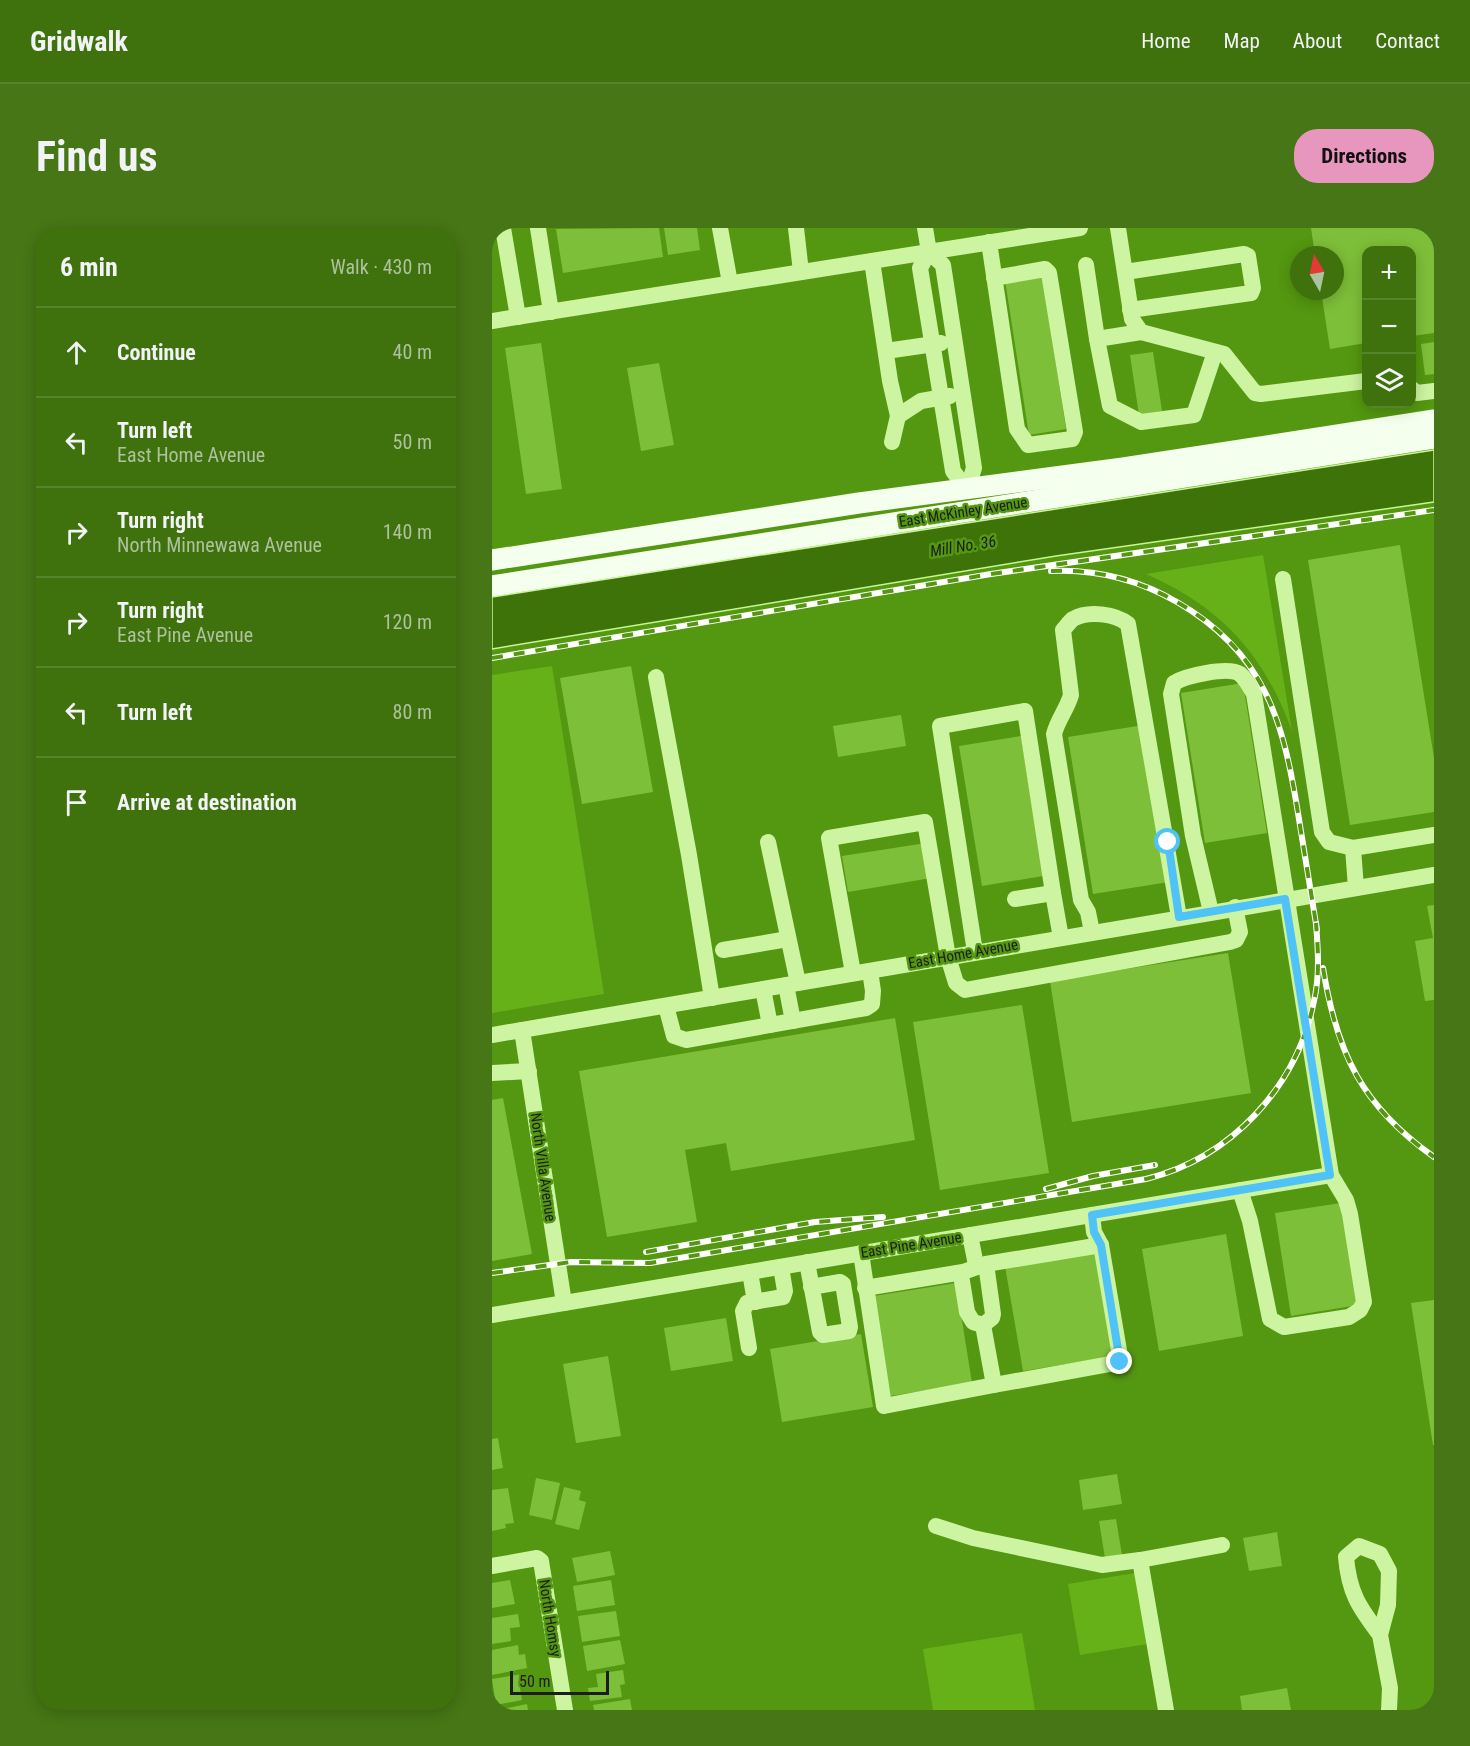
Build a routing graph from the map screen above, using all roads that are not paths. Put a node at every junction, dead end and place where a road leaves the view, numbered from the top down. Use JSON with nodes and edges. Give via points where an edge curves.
{"nodes":[{"id":1,"x":503,"y":228,"type":"edge"},
{"id":2,"x":538,"y":228,"type":"edge"},
{"id":3,"x":720,"y":228,"type":"edge"},
{"id":4,"x":796,"y":228,"type":"edge"},
{"id":5,"x":925,"y":228,"type":"edge"},
{"id":6,"x":1080,"y":228,"type":"edge"},
{"id":7,"x":1118,"y":228,"type":"edge"},
{"id":8,"x":989,"y":242,"type":"junction"},
{"id":9,"x":929,"y":252,"type":"junction"},
{"id":10,"x":872,"y":261,"type":"junction"},
{"id":11,"x":1086,"y":265,"type":"dead end"},
{"id":12,"x":801,"y":272,"type":"junction"},
{"id":13,"x":1125,"y":272,"type":"junction"},
{"id":14,"x":994,"y":278,"type":"junction"},
{"id":15,"x":730,"y":283,"type":"junction"},
{"id":16,"x":1130,"y":310,"type":"junction"},
{"id":17,"x":550,"y":312,"type":"junction"},
{"id":18,"x":518,"y":317,"type":"junction"},
{"id":19,"x":492,"y":321,"type":"edge"},
{"id":20,"x":1141,"y":332,"type":"junction"},
{"id":21,"x":1097,"y":339,"type":"junction"},
{"id":22,"x":955,"y":341,"type":"junction"},
{"id":23,"x":932,"y":344,"type":"junction"},
{"id":24,"x":886,"y":351,"type":"junction"},
{"id":25,"x":1215,"y":352,"type":"junction"},
{"id":26,"x":1362,"y":381,"type":"edge"},
{"id":27,"x":1434,"y":391,"type":"edge"},
{"id":28,"x":1416,"y":392,"type":"edge"},
{"id":29,"x":963,"y":394,"type":"junction"},
{"id":30,"x":941,"y":398,"type":"junction"},
{"id":31,"x":898,"y":416,"type":"junction"},
{"id":32,"x":1434,"y":420,"type":"edge"},
{"id":33,"x":1434,"y":438,"type":"edge"},
{"id":34,"x":892,"y":442,"type":"dead end"},
{"id":35,"x":966,"y":490,"type":"junction"},
{"id":36,"x":859,"y":503,"type":"junction"},
{"id":37,"x":969,"y":512,"type":"junction"},
{"id":38,"x":644,"y":536,"type":"junction"},
{"id":39,"x":669,"y":558,"type":"junction"},
{"id":40,"x":492,"y":560,"type":"edge"},
{"id":41,"x":1283,"y":579,"type":"dead end"},
{"id":42,"x":492,"y":586,"type":"edge"},
{"id":43,"x":656,"y":677,"type":"dead end"},
{"id":44,"x":1434,"y":835,"type":"edge"},
{"id":45,"x":768,"y":842,"type":"dead end"},
{"id":46,"x":1353,"y":848,"type":"junction"},
{"id":47,"x":1434,"y":875,"type":"edge"},
{"id":48,"x":1356,"y":888,"type":"junction"},
{"id":49,"x":1053,"y":893,"type":"junction"},
{"id":50,"x":1016,"y":899,"type":"dead end"},
{"id":51,"x":1285,"y":899,"type":"junction"},
{"id":52,"x":1235,"y":907,"type":"junction"},
{"id":53,"x":1211,"y":912,"type":"junction"},
{"id":54,"x":1179,"y":917,"type":"junction"},
{"id":55,"x":1092,"y":932,"type":"junction"},
{"id":56,"x":1061,"y":938,"type":"junction"},
{"id":57,"x":788,"y":939,"type":"junction"},
{"id":58,"x":723,"y":950,"type":"dead end"},
{"id":59,"x":975,"y":952,"type":"junction"},
{"id":60,"x":948,"y":957,"type":"junction"},
{"id":61,"x":870,"y":970,"type":"junction"},
{"id":62,"x":853,"y":974,"type":"junction"},
{"id":63,"x":792,"y":984,"type":"junction"},
{"id":64,"x":763,"y":989,"type":"junction"},
{"id":65,"x":712,"y":998,"type":"junction"},
{"id":66,"x":666,"y":1006,"type":"junction"},
{"id":67,"x":793,"y":1021,"type":"junction"},
{"id":68,"x":770,"y":1025,"type":"junction"},
{"id":69,"x":522,"y":1030,"type":"junction"},
{"id":70,"x":492,"y":1035,"type":"edge"},
{"id":71,"x":528,"y":1071,"type":"junction"},
{"id":72,"x":492,"y":1073,"type":"edge"},
{"id":73,"x":1330,"y":1175,"type":"junction"},
{"id":74,"x":1240,"y":1190,"type":"junction"},
{"id":75,"x":1092,"y":1215,"type":"junction"},
{"id":76,"x":970,"y":1235,"type":"junction"},
{"id":77,"x":1101,"y":1245,"type":"junction"},
{"id":78,"x":861,"y":1253,"type":"junction"},
{"id":79,"x":807,"y":1262,"type":"junction"},
{"id":80,"x":781,"y":1267,"type":"junction"},
{"id":81,"x":975,"y":1267,"type":"junction"},
{"id":82,"x":750,"y":1272,"type":"junction"},
{"id":83,"x":811,"y":1287,"type":"dead end"},
{"id":84,"x":865,"y":1288,"type":"junction"},
{"id":85,"x":755,"y":1302,"type":"junction"},
{"id":86,"x":564,"y":1303,"type":"junction"},
{"id":87,"x":492,"y":1315,"type":"edge"},
{"id":88,"x":983,"y":1325,"type":"junction"},
{"id":89,"x":749,"y":1348,"type":"dead end"},
{"id":90,"x":994,"y":1385,"type":"junction"},
{"id":91,"x":936,"y":1526,"type":"dead end"},
{"id":92,"x":1222,"y":1545,"type":"dead end"},
{"id":93,"x":1140,"y":1560,"type":"junction"},
{"id":94,"x":492,"y":1566,"type":"edge"},
{"id":95,"x":1380,"y":1635,"type":"junction"},
{"id":96,"x":565,"y":1710,"type":"edge"},
{"id":97,"x":1166,"y":1710,"type":"edge"},
{"id":98,"x":1389,"y":1710,"type":"edge"}],
"edges":[{"from":1,"to":18,"type":"street"},
{"from":2,"to":17,"type":"street"},
{"from":3,"to":15,"type":"street"},
{"from":4,"to":12,"type":"street"},
{"from":5,"to":9,"type":"street"},
{"from":6,"to":8,"type":"street"},
{"from":7,"to":13,"type":"street"},
{"from":8,"to":9,"type":"street"},
{"from":8,"to":14,"type":"street"},
{"from":9,"to":10,"type":"street"},
{"from":9,"to":22,"type":"street","via":[[942,265]]},
{"from":9,"to":23,"type":"street","via":[[920,268]]},
{"from":10,"to":12,"type":"street"},
{"from":10,"to":24,"type":"street"},
{"from":11,"to":21,"type":"street"},
{"from":12,"to":15,"type":"street"},
{"from":13,"to":16,"type":"street"},
{"from":13,"to":16,"type":"street","via":[[1244,254],[1248,256],[1253,288],[1251,293]]},
{"from":14,"to":14,"type":"street","via":[[1017,429],[1028,445],[1072,439],[1075,432],[1049,273],[1045,269]]},
{"from":15,"to":17,"type":"street"},
{"from":16,"to":20,"type":"street"},
{"from":17,"to":18,"type":"street"},
{"from":18,"to":19,"type":"street"},
{"from":20,"to":21,"type":"street"},
{"from":20,"to":25,"type":"street"},
{"from":21,"to":25,"type":"street","via":[[1110,406],[1141,422],[1194,415]]},
{"from":22,"to":23,"type":"street"},
{"from":22,"to":29,"type":"street"},
{"from":23,"to":24,"type":"street"},
{"from":23,"to":30,"type":"street"},
{"from":24,"to":31,"type":"street"},
{"from":25,"to":26,"type":"street","via":[[1233,363],[1255,393]]},
{"from":27,"to":28,"type":"street"},
{"from":29,"to":30,"type":"street"},
{"from":29,"to":35,"type":"street","via":[[975,468]]},
{"from":30,"to":31,"type":"street","via":[[921,401]]},
{"from":30,"to":35,"type":"street","via":[[953,471]]},
{"from":31,"to":34,"type":"street"},
{"from":32,"to":35,"type":"main road","name":"East McKinley Avenue"},
{"from":33,"to":37,"type":"main road","name":"East McKinley Avenue"},
{"from":35,"to":36,"type":"main road","name":"East McKinley Avenue"},
{"from":35,"to":37,"type":"main road"},
{"from":36,"to":38,"type":"main road","name":"East McKinley Avenue"},
{"from":36,"to":39,"type":"main road","via":[[778,526],[683,540],[672,546]]},
{"from":37,"to":39,"type":"main road","name":"East McKinley Avenue"},
{"from":38,"to":40,"type":"main road","name":"East McKinley Avenue"},
{"from":38,"to":42,"type":"main road","via":[[642,543],[630,549],[556,563]]},
{"from":39,"to":42,"type":"main road","name":"East McKinley Avenue"},
{"from":41,"to":46,"type":"street","via":[[1322,832],[1329,842]]},
{"from":43,"to":65,"type":"street"},
{"from":44,"to":46,"type":"street"},
{"from":45,"to":57,"type":"street"},
{"from":46,"to":48,"type":"street"},
{"from":47,"to":48,"type":"street","name":"East Home Avenue"},
{"from":48,"to":51,"type":"street","name":"East Home Avenue"},
{"from":49,"to":50,"type":"street"},
{"from":49,"to":56,"type":"street"},
{"from":49,"to":59,"type":"street","via":[[1025,711],[940,726]]},
{"from":51,"to":52,"type":"street","name":"East Home Avenue"},
{"from":51,"to":53,"type":"street","via":[[1254,694],[1240,674],[1230,670],[1182,678],[1174,683],[1171,694],[1193,836]]},
{"from":51,"to":73,"type":"street"},
{"from":52,"to":53,"type":"street","name":"East Home Avenue"},
{"from":52,"to":60,"type":"street","via":[[1240,932],[1236,940],[968,990],[958,986]]},
{"from":53,"to":54,"type":"street","name":"East Home Avenue"},
{"from":54,"to":55,"type":"street","name":"East Home Avenue"},
{"from":54,"to":55,"type":"street","via":[[1128,624],[1119,617],[1099,614],[1074,618],[1063,630],[1071,695],[1054,734],[1082,900]]},
{"from":55,"to":56,"type":"street","name":"East Home Avenue"},
{"from":56,"to":59,"type":"street","name":"East Home Avenue"},
{"from":57,"to":58,"type":"street"},
{"from":57,"to":63,"type":"street"},
{"from":59,"to":60,"type":"street","name":"East Home Avenue"},
{"from":60,"to":61,"type":"street","name":"East Home Avenue"},
{"from":60,"to":62,"type":"street","via":[[925,822],[829,838]]},
{"from":61,"to":62,"type":"street","name":"East Home Avenue"},
{"from":61,"to":67,"type":"street","via":[[873,998],[866,1008]]},
{"from":62,"to":63,"type":"street","name":"East Home Avenue"},
{"from":63,"to":64,"type":"street","name":"East Home Avenue"},
{"from":63,"to":67,"type":"street"},
{"from":64,"to":65,"type":"street","name":"East Home Avenue"},
{"from":64,"to":68,"type":"street"},
{"from":65,"to":66,"type":"street","name":"East Home Avenue"},
{"from":66,"to":68,"type":"street","via":[[670,1029],[679,1039]]},
{"from":66,"to":69,"type":"street","name":"East Home Avenue"},
{"from":67,"to":68,"type":"street"},
{"from":69,"to":70,"type":"street","name":"East Home Avenue"},
{"from":69,"to":71,"type":"street","name":"North Villa Avenue"},
{"from":71,"to":72,"type":"street"},
{"from":71,"to":86,"type":"street","name":"North Villa Avenue"},
{"from":73,"to":74,"type":"street","name":"East Pine Avenue"},
{"from":73,"to":74,"type":"street","via":[[1350,1214],[1364,1302],[1349,1317],[1284,1327],[1270,1319]]},
{"from":74,"to":75,"type":"street","name":"East Pine Avenue"},
{"from":75,"to":76,"type":"street","name":"East Pine Avenue"},
{"from":75,"to":77,"type":"street"},
{"from":76,"to":78,"type":"street","name":"East Pine Avenue"},
{"from":76,"to":81,"type":"street"},
{"from":77,"to":81,"type":"street"},
{"from":77,"to":90,"type":"street","via":[[1120,1362]]},
{"from":78,"to":79,"type":"street","name":"East Pine Avenue"},
{"from":78,"to":84,"type":"street"},
{"from":79,"to":80,"type":"street","name":"East Pine Avenue"},
{"from":79,"to":83,"type":"street"},
{"from":80,"to":82,"type":"street","name":"East Pine Avenue"},
{"from":80,"to":85,"type":"street","via":[[783,1297]]},
{"from":81,"to":84,"type":"street"},
{"from":81,"to":88,"type":"street","via":[[993,1314]]},
{"from":81,"to":88,"type":"street","via":[[961,1275],[967,1312],[973,1322]]},
{"from":82,"to":85,"type":"street"},
{"from":82,"to":86,"type":"street","name":"East Pine Avenue"},
{"from":84,"to":90,"type":"street","via":[[884,1406]]},
{"from":85,"to":89,"type":"street","via":[[747,1303],[743,1311]]},
{"from":86,"to":87,"type":"street","name":"East Pine Avenue"},
{"from":88,"to":90,"type":"street"},
{"from":91,"to":93,"type":"street","via":[[973,1538],[1102,1565]]},
{"from":92,"to":93,"type":"street"},
{"from":93,"to":97,"type":"street"},
{"from":94,"to":96,"type":"street","name":"North Homsy","via":[[537,1558],[541,1562]]},
{"from":95,"to":95,"type":"street","via":[[1388,1605],[1389,1571],[1380,1554],[1359,1546],[1346,1557],[1348,1584],[1358,1606]]},
{"from":95,"to":98,"type":"street","via":[[1390,1688]]}]}
